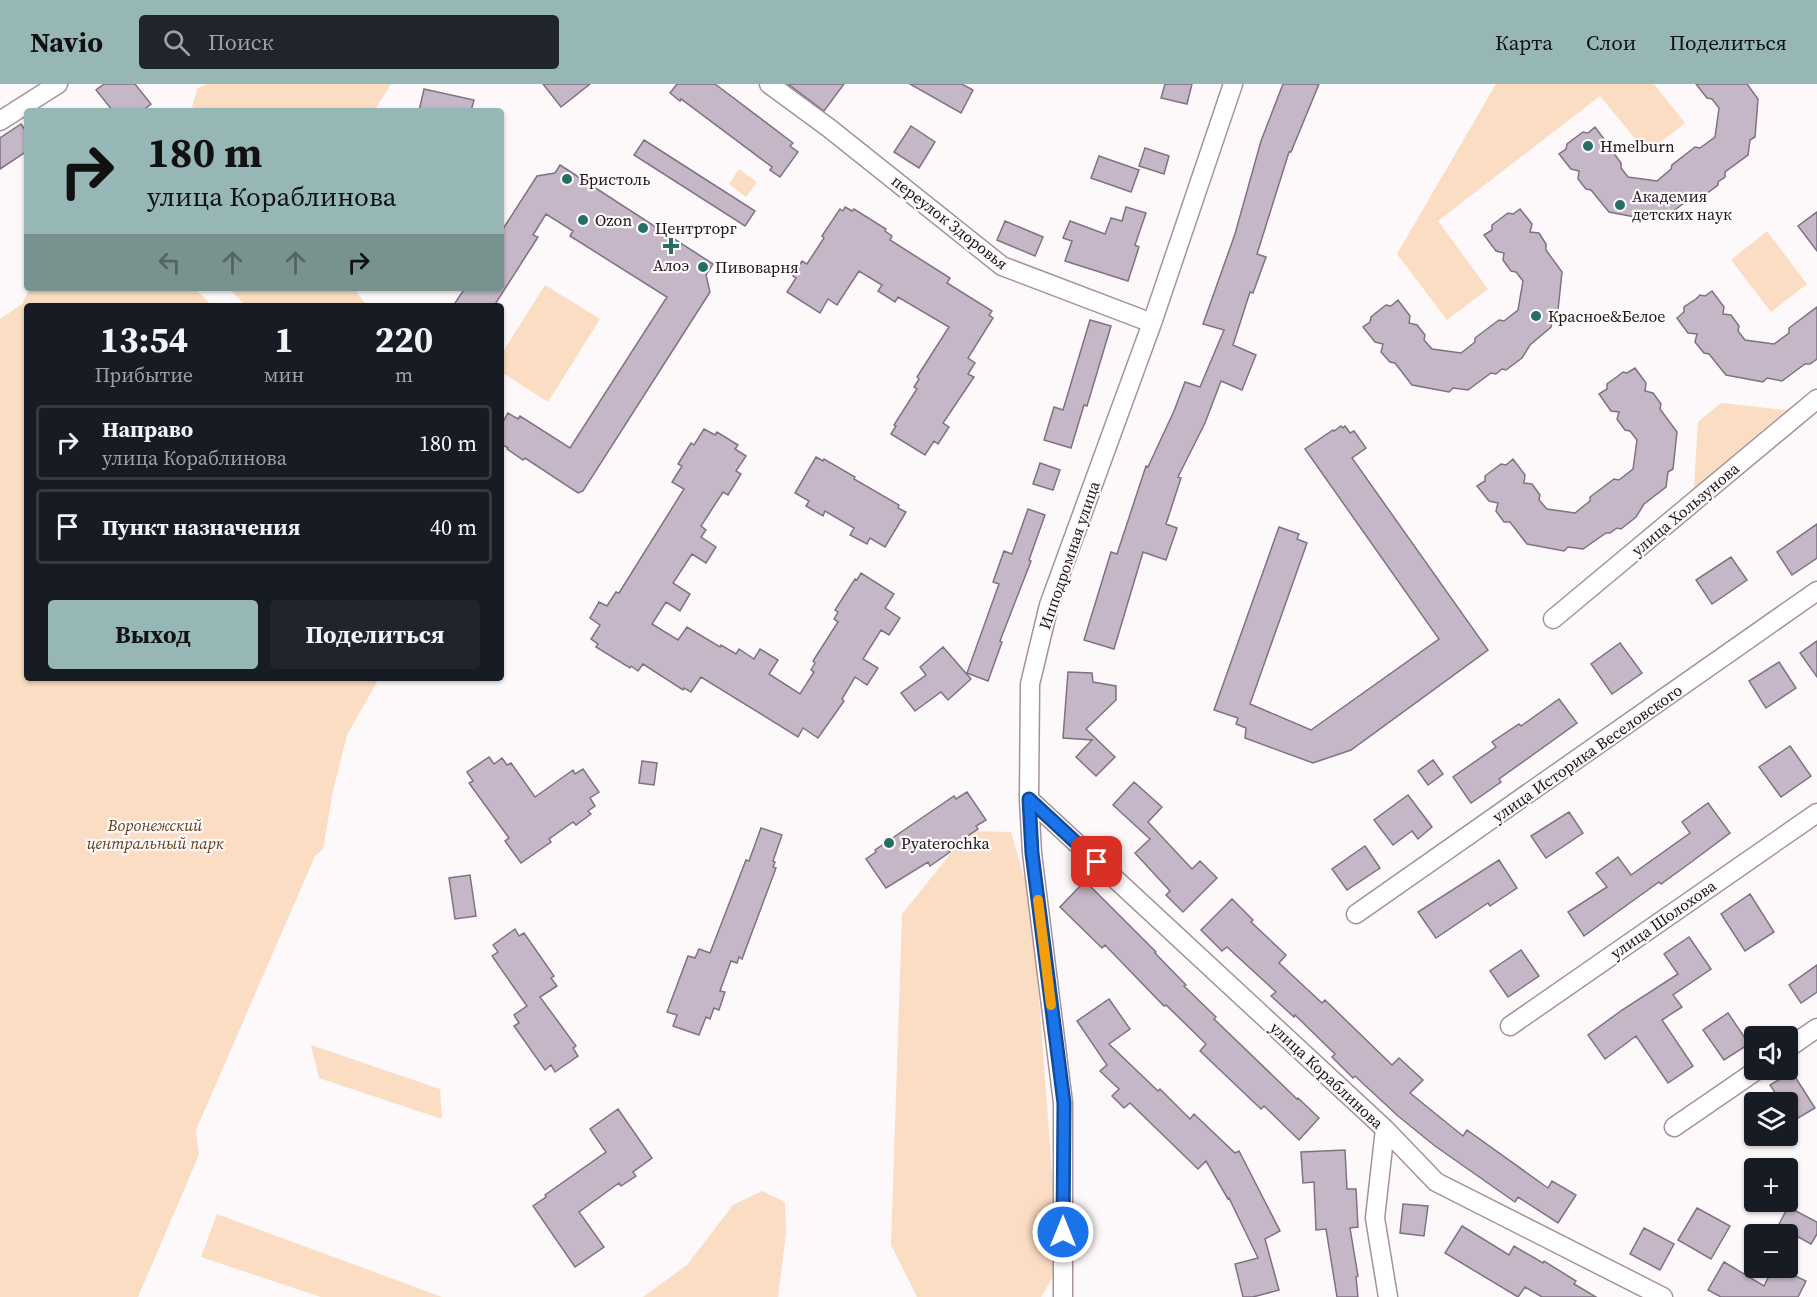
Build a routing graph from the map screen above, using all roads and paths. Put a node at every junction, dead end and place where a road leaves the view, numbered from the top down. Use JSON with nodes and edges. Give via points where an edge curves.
{"nodes":[{"id":1,"x":58,"y":84,"type":"edge"},
{"id":2,"x":769,"y":84,"type":"edge"},
{"id":3,"x":1233,"y":84,"type":"edge"},
{"id":4,"x":0,"y":121,"type":"edge"},
{"id":5,"x":1152,"y":323,"type":"junction"},
{"id":6,"x":1817,"y":399,"type":"edge"},
{"id":7,"x":1817,"y":591,"type":"edge"},
{"id":8,"x":1553,"y":618,"type":"dead end"},
{"id":9,"x":1029,"y":799,"type":"junction"},
{"id":10,"x":1817,"y":813,"type":"edge"},
{"id":11,"x":1356,"y":914,"type":"dead end"},
{"id":12,"x":1510,"y":1026,"type":"dead end"},
{"id":13,"x":1817,"y":1028,"type":"edge"},
{"id":14,"x":1798,"y":1041,"type":"edge"},
{"id":15,"x":1744,"y":1080,"type":"edge"},
{"id":16,"x":1674,"y":1127,"type":"dead end"},
{"id":17,"x":1385,"y":1129,"type":"junction"},
{"id":18,"x":1063,"y":1297,"type":"edge"},
{"id":19,"x":1388,"y":1297,"type":"edge"},
{"id":20,"x":1663,"y":1297,"type":"edge"}],
"edges":[{"from":1,"to":4,"type":"street"},
{"from":2,"to":5,"type":"street","name":"переулок Здоровья","via":[[1002,266]]},
{"from":3,"to":5,"type":"street","name":"Ипподромная улица"},
{"from":5,"to":9,"type":"street","name":"Ипподромная улица","via":[[1049,605],[1030,684]]},
{"from":6,"to":8,"type":"street","name":"улица Хользунова"},
{"from":7,"to":11,"type":"street","name":"улица Историка Веселовского"},
{"from":9,"to":17,"type":"street","name":"улица Кораблинова"},
{"from":9,"to":18,"type":"street","name":"Ипподромная улица","via":[[1032,853],[1064,1103]]},
{"from":10,"to":12,"type":"street","name":"улица Шолохова"},
{"from":13,"to":14,"type":"street"},
{"from":15,"to":16,"type":"street"},
{"from":17,"to":19,"type":"street","via":[[1375,1218]]},
{"from":17,"to":20,"type":"street","name":"улица Кораблинова","via":[[1436,1182]]}]}
